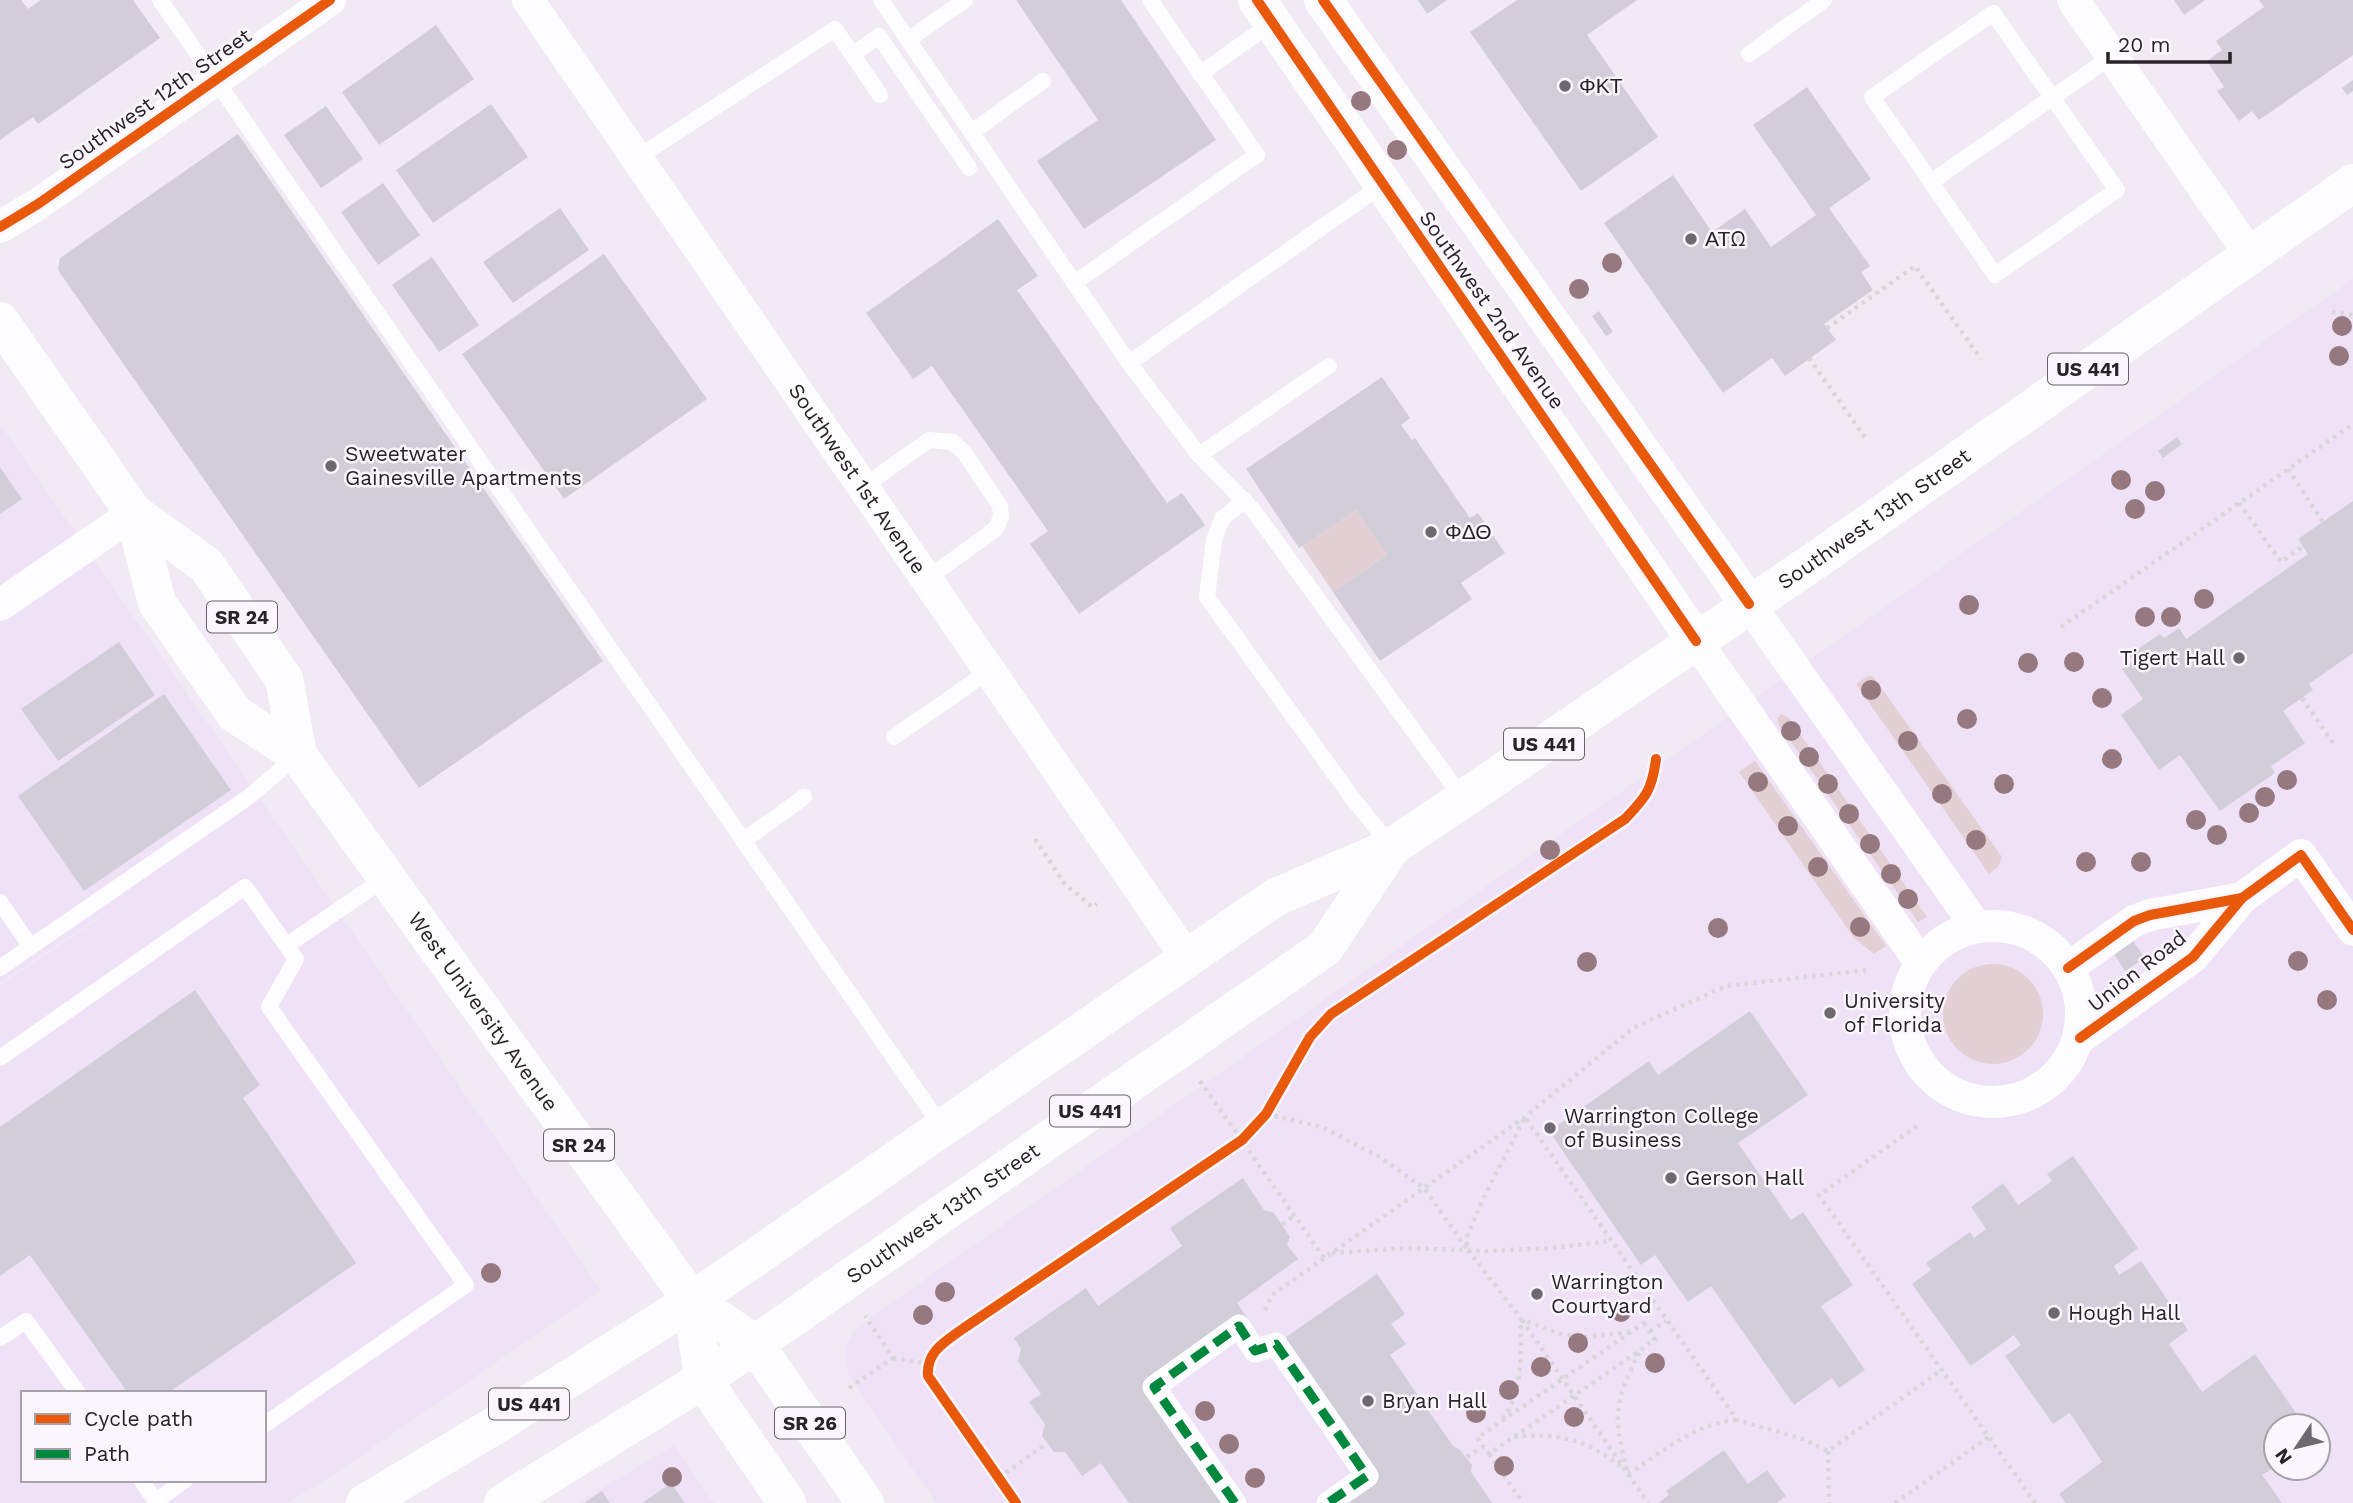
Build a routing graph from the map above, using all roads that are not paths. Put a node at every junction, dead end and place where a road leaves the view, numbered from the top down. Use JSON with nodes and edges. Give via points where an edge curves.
{"nodes":[{"id":1,"x":160,"y":0,"type":"edge"},
{"id":2,"x":330,"y":0,"type":"edge"},
{"id":3,"x":528,"y":0,"type":"edge"},
{"id":4,"x":881,"y":0,"type":"edge"},
{"id":5,"x":965,"y":0,"type":"edge"},
{"id":6,"x":1150,"y":0,"type":"edge"},
{"id":7,"x":1323,"y":0,"type":"edge"},
{"id":8,"x":1824,"y":0,"type":"edge"},
{"id":9,"x":2073,"y":0,"type":"edge"},
{"id":10,"x":1265,"y":11,"type":"edge"},
{"id":11,"x":908,"y":40,"type":"junction"},
{"id":12,"x":853,"y":54,"type":"junction"},
{"id":13,"x":1749,"y":54,"type":"dead end"},
{"id":14,"x":2112,"y":56,"type":"junction"},
{"id":15,"x":1200,"y":74,"type":"junction"},
{"id":16,"x":216,"y":79,"type":"junction"},
{"id":17,"x":1043,"y":81,"type":"dead end"},
{"id":18,"x":880,"y":95,"type":"dead end"},
{"id":19,"x":2052,"y":98,"type":"junction"},
{"id":20,"x":972,"y":132,"type":"junction"},
{"id":21,"x":637,"y":158,"type":"junction"},
{"id":22,"x":969,"y":168,"type":"dead end"},
{"id":23,"x":1931,"y":182,"type":"junction"},
{"id":24,"x":2353,"y":183,"type":"edge"},
{"id":25,"x":1382,"y":185,"type":"junction"},
{"id":26,"x":0,"y":227,"type":"edge"},
{"id":27,"x":2250,"y":256,"type":"junction"},
{"id":28,"x":1074,"y":283,"type":"junction"},
{"id":29,"x":0,"y":321,"type":"edge"},
{"id":30,"x":1129,"y":363,"type":"junction"},
{"id":31,"x":1329,"y":366,"type":"dead end"},
{"id":32,"x":1199,"y":455,"type":"junction"},
{"id":33,"x":863,"y":487,"type":"junction"},
{"id":34,"x":1245,"y":500,"type":"junction"},
{"id":35,"x":134,"y":513,"type":"junction"},
{"id":36,"x":926,"y":579,"type":"junction"},
{"id":37,"x":1749,"y":604,"type":"junction"},
{"id":38,"x":0,"y":605,"type":"edge"},
{"id":39,"x":1696,"y":641,"type":"junction"},
{"id":40,"x":989,"y":671,"type":"junction"},
{"id":41,"x":894,"y":737,"type":"dead end"},
{"id":42,"x":298,"y":755,"type":"junction"},
{"id":43,"x":804,"y":797,"type":"dead end"},
{"id":44,"x":1463,"y":799,"type":"junction"},
{"id":45,"x":743,"y":841,"type":"junction"},
{"id":46,"x":1392,"y":847,"type":"junction"},
{"id":47,"x":386,"y":878,"type":"junction"},
{"id":48,"x":2242,"y":898,"type":"junction"},
{"id":49,"x":0,"y":902,"type":"edge"},
{"id":50,"x":1976,"y":926,"type":"junction"},
{"id":51,"x":2353,"y":930,"type":"edge"},
{"id":52,"x":287,"y":945,"type":"junction"},
{"id":53,"x":31,"y":947,"type":"junction"},
{"id":54,"x":1187,"y":958,"type":"junction"},
{"id":55,"x":1920,"y":962,"type":"junction"},
{"id":56,"x":0,"y":968,"type":"edge"},
{"id":57,"x":2068,"y":968,"type":"junction"},
{"id":58,"x":2080,"y":1038,"type":"junction"},
{"id":59,"x":0,"y":1058,"type":"edge"},
{"id":60,"x":942,"y":1128,"type":"junction"},
{"id":61,"x":692,"y":1301,"type":"junction"},
{"id":62,"x":0,"y":1338,"type":"edge"},
{"id":63,"x":754,"y":1343,"type":"junction"},
{"id":64,"x":703,"y":1380,"type":"junction"},
{"id":65,"x":77,"y":1391,"type":"edge"},
{"id":66,"x":266,"y":1424,"type":"edge"},
{"id":67,"x":142,"y":1482,"type":"edge"},
{"id":68,"x":183,"y":1482,"type":"edge"},
{"id":69,"x":157,"y":1502,"type":"edge"},
{"id":70,"x":365,"y":1503,"type":"edge"},
{"id":71,"x":503,"y":1503,"type":"edge"},
{"id":72,"x":787,"y":1503,"type":"edge"},
{"id":73,"x":865,"y":1503,"type":"edge"},
{"id":74,"x":1235,"y":1503,"type":"edge"},
{"id":75,"x":1328,"y":1503,"type":"edge"}],
"edges":[{"from":1,"to":16,"type":"lane"},
{"from":2,"to":16,"type":"street","name":"Southwest 12th Street"},
{"from":3,"to":21,"type":"street","name":"Southwest 1st Avenue"},
{"from":4,"to":11,"type":"lane"},
{"from":5,"to":11,"type":"lane"},
{"from":6,"to":15,"type":"lane"},
{"from":7,"to":37,"type":"main road","name":"Southwest 2nd Avenue"},
{"from":8,"to":13,"type":"lane"},
{"from":9,"to":14,"type":"street"},
{"from":10,"to":15,"type":"lane"},
{"from":10,"to":25,"type":"main road","name":"Southwest 2nd Avenue"},
{"from":11,"to":20,"type":"lane"},
{"from":12,"to":18,"type":"lane"},
{"from":12,"to":21,"type":"lane","via":[[835,29]]},
{"from":12,"to":22,"type":"lane","via":[[879,36]]},
{"from":14,"to":19,"type":"lane"},
{"from":14,"to":27,"type":"street"},
{"from":15,"to":28,"type":"lane","via":[[1257,155]]},
{"from":16,"to":26,"type":"street","name":"Southwest 12th Street"},
{"from":16,"to":45,"type":"lane"},
{"from":17,"to":20,"type":"lane"},
{"from":19,"to":23,"type":"lane"},
{"from":19,"to":23,"type":"lane","via":[[1993,13],[1872,97]]},
{"from":19,"to":23,"type":"lane","via":[[2117,190],[1996,275]]},
{"from":20,"to":28,"type":"lane"},
{"from":21,"to":33,"type":"street","name":"Southwest 1st Avenue"},
{"from":24,"to":27,"type":"main road","name":"Southwest 13th Street","number":"US 441"},
{"from":25,"to":30,"type":"lane"},
{"from":25,"to":39,"type":"main road","name":"Southwest 2nd Avenue"},
{"from":27,"to":37,"type":"main road","name":"Southwest 13th Street","number":"US 441"},
{"from":28,"to":30,"type":"lane"},
{"from":29,"to":35,"type":"main road","name":"West University Avenue","number":"SR 24"},
{"from":30,"to":32,"type":"lane"},
{"from":31,"to":32,"type":"lane"},
{"from":32,"to":34,"type":"lane"},
{"from":33,"to":36,"type":"street","name":"Southwest 1st Avenue"},
{"from":33,"to":36,"type":"lane","via":[[929,440],[952,442],[978,473],[1000,506],[996,528]]},
{"from":34,"to":44,"type":"lane"},
{"from":34,"to":46,"type":"lane","via":[[1222,519],[1214,540],[1207,597]]},
{"from":35,"to":38,"type":"street"},
{"from":35,"to":42,"type":"main road","name":"West University Avenue","number":"SR 24","via":[[157,603],[235,715]]},
{"from":35,"to":42,"type":"main road","name":"West University Avenue","number":"SR 24","via":[[206,565],[277,667],[284,679]]},
{"from":36,"to":40,"type":"street","name":"Southwest 1st Avenue"},
{"from":37,"to":39,"type":"main road","name":"Southwest 13th Street","number":"US 441"},
{"from":37,"to":50,"type":"street"},
{"from":39,"to":44,"type":"main road","name":"Southwest 13th Street","number":"US 441"},
{"from":39,"to":55,"type":"street"},
{"from":40,"to":41,"type":"lane"},
{"from":40,"to":54,"type":"street","name":"Southwest 1st Avenue"},
{"from":42,"to":47,"type":"main road","name":"West University Avenue","number":"SR 24"},
{"from":42,"to":53,"type":"lane","via":[[250,796]]},
{"from":43,"to":45,"type":"lane"},
{"from":44,"to":46,"type":"main road","name":"Southwest 13th Street","number":"US 441"},
{"from":45,"to":60,"type":"lane"},
{"from":46,"to":54,"type":"main road","name":"Southwest 13th Street","number":"US 441","via":[[1276,897]]},
{"from":46,"to":63,"type":"main road","name":"Southwest 13th Street","number":"US 441","via":[[1325,948]]},
{"from":47,"to":52,"type":"lane"},
{"from":47,"to":61,"type":"main road","name":"West University Avenue","number":"SR 24"},
{"from":48,"to":51,"type":"street","name":"Union Road","via":[[2301,855]]},
{"from":48,"to":57,"type":"street","name":"Union Road","via":[[2134,921]]},
{"from":48,"to":58,"type":"street","name":"Union Road","via":[[2193,957]]},
{"from":49,"to":53,"type":"lane"},
{"from":50,"to":55,"type":"street","name":"Union Road","via":[[1943,940]]},
{"from":50,"to":57,"type":"street","name":"Union Road","via":[[2009,926],[2031,933],[2051,946]]},
{"from":52,"to":59,"type":"lane","via":[[245,887]]},
{"from":52,"to":66,"type":"lane","via":[[296,959],[269,1007],[466,1285]]},
{"from":53,"to":56,"type":"lane"},
{"from":54,"to":60,"type":"main road","name":"Southwest 13th Street","number":"US 441"},
{"from":55,"to":58,"type":"street","name":"Union Road","via":[[1906,997],[1910,1043],[1920,1064],[1955,1094],[1977,1101],[2023,1098],[2061,1072]]},
{"from":57,"to":58,"type":"street","name":"Union Road","via":[[2082,1007]]},
{"from":60,"to":61,"type":"main road","name":"Southwest 13th Street","number":"US 441"},
{"from":61,"to":63,"type":"main road","name":"West University Avenue","number":"SR 26"},
{"from":61,"to":64,"type":"main road","name":"West University Avenue","number":"SR 24"},
{"from":61,"to":70,"type":"main road","number":"US 441"},
{"from":62,"to":65,"type":"lane","via":[[26,1321]]},
{"from":63,"to":64,"type":"main road","name":"Southwest 13th Street","number":"US 441"},
{"from":63,"to":73,"type":"main road","name":"West University Avenue","number":"SR 26"},
{"from":64,"to":71,"type":"main road","number":"US 441"},
{"from":64,"to":72,"type":"main road","name":"West University Avenue","number":"SR 26"},
{"from":67,"to":69,"type":"lane"},
{"from":68,"to":69,"type":"lane"},
{"from":74,"to":75,"type":"street","via":[[1154,1387],[1239,1326],[1255,1351],[1276,1344],[1367,1476]]}]}
